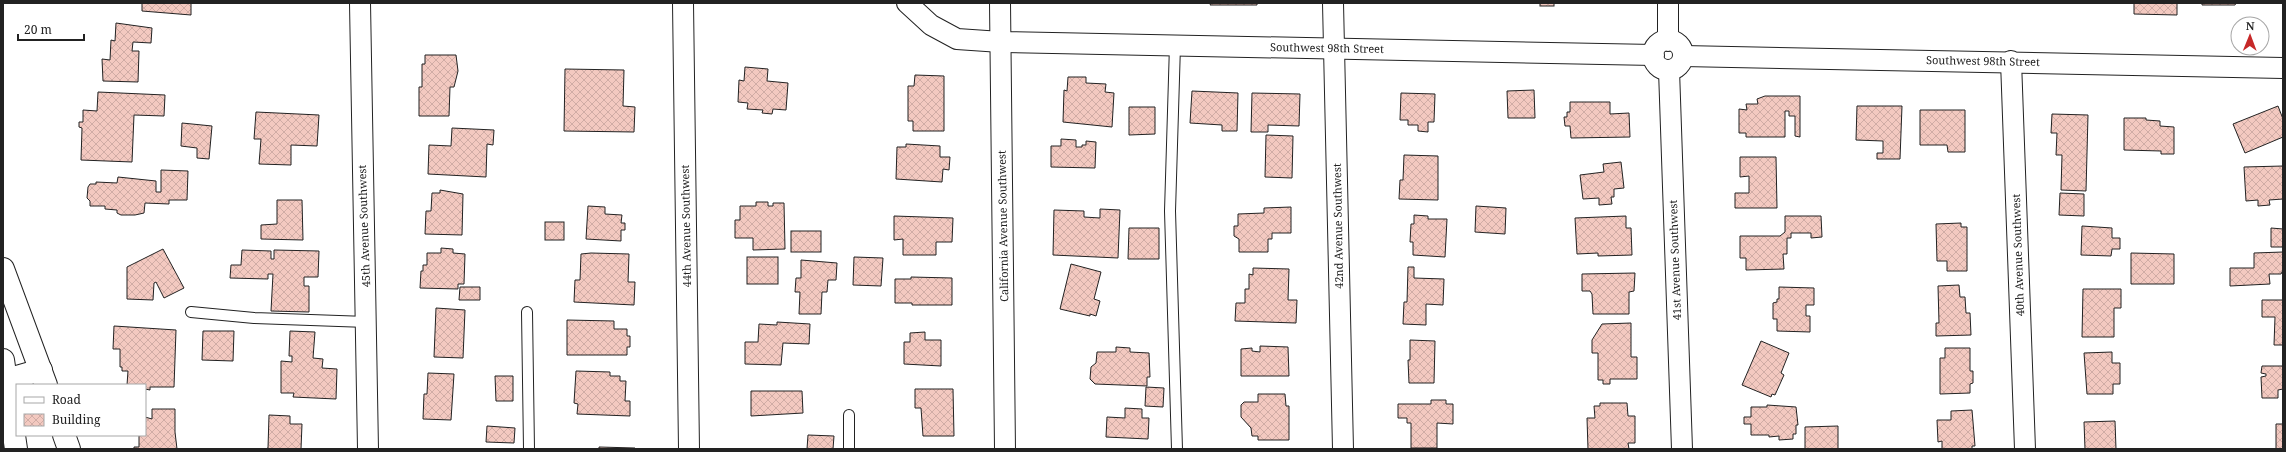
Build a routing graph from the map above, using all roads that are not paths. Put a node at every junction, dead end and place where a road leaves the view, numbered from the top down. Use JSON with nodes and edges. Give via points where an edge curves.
{"nodes":[{"id":1,"x":360,"y":3,"type":"edge"},
{"id":2,"x":683,"y":3,"type":"edge"},
{"id":3,"x":907,"y":3,"type":"edge"},
{"id":4,"x":1000,"y":3,"type":"edge"},
{"id":5,"x":1333,"y":3,"type":"edge"},
{"id":6,"x":1668,"y":3,"type":"edge"},
{"id":7,"x":1668,"y":41,"type":"junction"},
{"id":8,"x":1001,"y":42,"type":"junction"},
{"id":9,"x":1175,"y":45,"type":"junction"},
{"id":10,"x":1334,"y":49,"type":"junction"},
{"id":11,"x":1654,"y":55,"type":"junction"},
{"id":12,"x":1683,"y":56,"type":"junction"},
{"id":13,"x":2011,"y":62,"type":"junction"},
{"id":14,"x":2283,"y":68,"type":"edge"},
{"id":15,"x":1669,"y":70,"type":"junction"},
{"id":16,"x":3,"y":269,"type":"edge"},
{"id":17,"x":191,"y":312,"type":"dead end"},
{"id":18,"x":527,"y":312,"type":"dead end"},
{"id":19,"x":367,"y":322,"type":"junction"},
{"id":20,"x":4,"y":370,"type":"edge"},
{"id":21,"x":43,"y":378,"type":"edge"},
{"id":22,"x":849,"y":415,"type":"dead end"},
{"id":23,"x":64,"y":436,"type":"edge"},
{"id":24,"x":16,"y":449,"type":"edge"},
{"id":25,"x":69,"y":449,"type":"edge"},
{"id":26,"x":368,"y":449,"type":"edge"},
{"id":27,"x":529,"y":449,"type":"edge"},
{"id":28,"x":689,"y":449,"type":"edge"},
{"id":29,"x":849,"y":449,"type":"edge"},
{"id":30,"x":1005,"y":449,"type":"edge"},
{"id":31,"x":1177,"y":449,"type":"edge"},
{"id":32,"x":1343,"y":449,"type":"edge"},
{"id":33,"x":1682,"y":449,"type":"edge"},
{"id":34,"x":2025,"y":449,"type":"edge"}],
"edges":[{"from":1,"to":19,"type":"street","name":"45th Avenue Southwest"},
{"from":2,"to":28,"type":"street","name":"44th Avenue Southwest"},
{"from":3,"to":8,"type":"street","name":"Southwest 98th Street","via":[[932,25],[957,39]]},
{"from":4,"to":8,"type":"street","name":"California Avenue Southwest"},
{"from":5,"to":10,"type":"street","name":"42nd Avenue Southwest"},
{"from":6,"to":7,"type":"street"},
{"from":7,"to":11,"type":"street","via":[[1658,45]]},
{"from":7,"to":12,"type":"street","via":[[1679,46]]},
{"from":8,"to":9,"type":"street","name":"Southwest 98th Street"},
{"from":8,"to":30,"type":"street","name":"California Avenue Southwest"},
{"from":9,"to":10,"type":"street","name":"Southwest 98th Street"},
{"from":9,"to":31,"type":"lane","via":[[1170,211]]},
{"from":10,"to":11,"type":"street","name":"Southwest 98th Street"},
{"from":10,"to":32,"type":"street","name":"42nd Avenue Southwest"},
{"from":11,"to":15,"type":"street","via":[[1659,67]]},
{"from":12,"to":13,"type":"street","name":"Southwest 98th Street"},
{"from":12,"to":15,"type":"street","via":[[1678,66]]},
{"from":13,"to":14,"type":"street","name":"Southwest 98th Street"},
{"from":13,"to":34,"type":"street","name":"40th Avenue Southwest"},
{"from":15,"to":33,"type":"street","name":"41st Avenue Southwest"},
{"from":16,"to":21,"type":"street"},
{"from":17,"to":19,"type":"lane","via":[[254,318]]},
{"from":18,"to":27,"type":"lane"},
{"from":19,"to":26,"type":"street","name":"45th Avenue Southwest"},
{"from":20,"to":21,"type":"street"},
{"from":20,"to":24,"type":"street"},
{"from":22,"to":29,"type":"lane"},
{"from":23,"to":25,"type":"street"}]}
